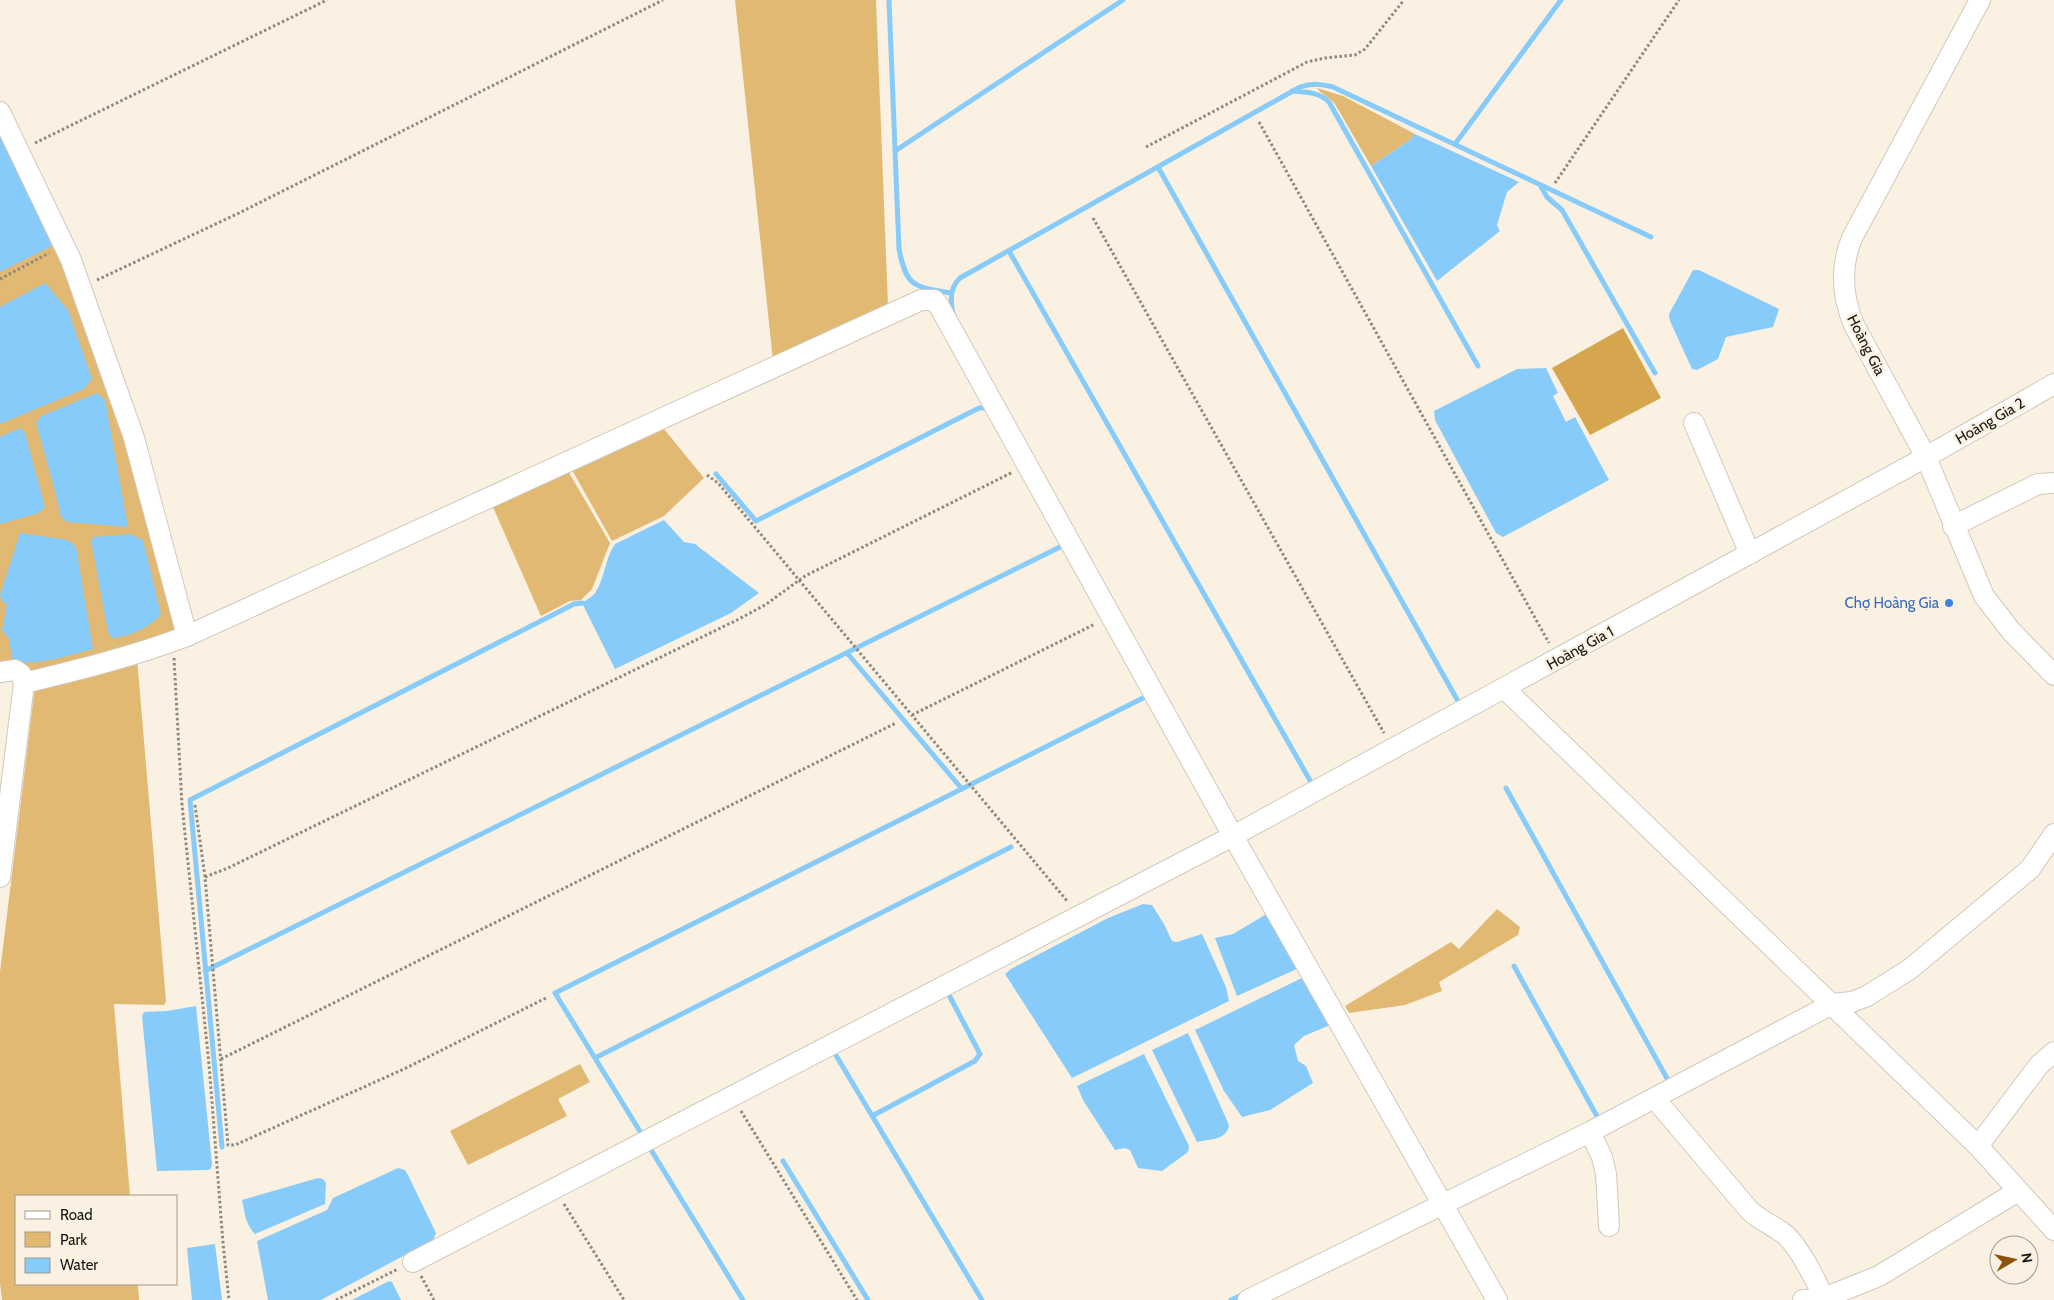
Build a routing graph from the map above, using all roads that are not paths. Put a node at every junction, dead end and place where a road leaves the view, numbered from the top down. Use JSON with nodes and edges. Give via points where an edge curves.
{"nodes":[{"id":1,"x":1980,"y":0,"type":"edge"},
{"id":2,"x":0,"y":112,"type":"edge"},
{"id":3,"x":2054,"y":384,"type":"edge"},
{"id":4,"x":1694,"y":423,"type":"dead end"},
{"id":5,"x":1926,"y":457,"type":"junction"},
{"id":6,"x":2054,"y":483,"type":"edge"},
{"id":7,"x":1953,"y":526,"type":"junction"},
{"id":8,"x":1750,"y":554,"type":"junction"},
{"id":9,"x":180,"y":639,"type":"junction"},
{"id":10,"x":0,"y":672,"type":"edge"},
{"id":11,"x":2054,"y":675,"type":"edge"},
{"id":12,"x":24,"y":683,"type":"junction"},
{"id":13,"x":1504,"y":689,"type":"junction"},
{"id":14,"x":2054,"y":834,"type":"edge"},
{"id":15,"x":1233,"y":836,"type":"junction"},
{"id":16,"x":0,"y":877,"type":"edge"},
{"id":17,"x":1832,"y":1004,"type":"junction"},
{"id":18,"x":2054,"y":1052,"type":"edge"},
{"id":19,"x":1654,"y":1099,"type":"junction"},
{"id":20,"x":1590,"y":1132,"type":"junction"},
{"id":21,"x":1978,"y":1146,"type":"junction"},
{"id":22,"x":2018,"y":1191,"type":"junction"},
{"id":23,"x":1443,"y":1204,"type":"junction"},
{"id":24,"x":1609,"y":1226,"type":"dead end"},
{"id":25,"x":2054,"y":1230,"type":"edge"},
{"id":26,"x":413,"y":1262,"type":"road end"},
{"id":27,"x":1824,"y":1299,"type":"edge"},
{"id":28,"x":1248,"y":1300,"type":"edge"},
{"id":29,"x":1496,"y":1300,"type":"edge"},
{"id":30,"x":1803,"y":1300,"type":"edge"}],
"edges":[{"from":1,"to":5,"type":"street","name":"Hoàng Gia","via":[[1852,238],[1843,267],[1850,318]]},
{"from":2,"to":9,"type":"street","via":[[64,245],[134,438]]},
{"from":3,"to":5,"type":"street","name":"Hoàng Gia 2"},
{"from":4,"to":8,"type":"street"},
{"from":5,"to":7,"type":"street","name":"Hoàng Gia"},
{"from":5,"to":8,"type":"street","name":"Hoàng Gia 1"},
{"from":6,"to":7,"type":"street","via":[[2038,484]]},
{"from":7,"to":11,"type":"street","name":"Hoàng Gia","via":[[1975,578],[1995,613]]},
{"from":8,"to":13,"type":"street","name":"Hoàng Gia 1"},
{"from":9,"to":12,"type":"street"},
{"from":9,"to":15,"type":"street","via":[[927,299],[934,300]]},
{"from":10,"to":12,"type":"street","via":[[15,670],[21,674]]},
{"from":12,"to":16,"type":"street"},
{"from":13,"to":15,"type":"street","name":"Hoàng Gia 1"},
{"from":13,"to":17,"type":"street"},
{"from":14,"to":17,"type":"street","via":[[2030,869],[1910,969],[1867,996],[1852,1002]]},
{"from":15,"to":23,"type":"street"},
{"from":15,"to":26,"type":"street","name":"Hoàng Gia 1"},
{"from":17,"to":19,"type":"street"},
{"from":17,"to":21,"type":"street"},
{"from":18,"to":21,"type":"street","via":[[2039,1065]]},
{"from":19,"to":20,"type":"street"},
{"from":19,"to":27,"type":"street","via":[[1750,1211],[1794,1244]]},
{"from":20,"to":23,"type":"street"},
{"from":20,"to":24,"type":"street","via":[[1606,1174]]},
{"from":21,"to":22,"type":"street"},
{"from":22,"to":25,"type":"street"},
{"from":22,"to":27,"type":"street","via":[[1880,1276]]},
{"from":23,"to":28,"type":"street"},
{"from":23,"to":29,"type":"street"},
{"from":27,"to":30,"type":"street"}]}
